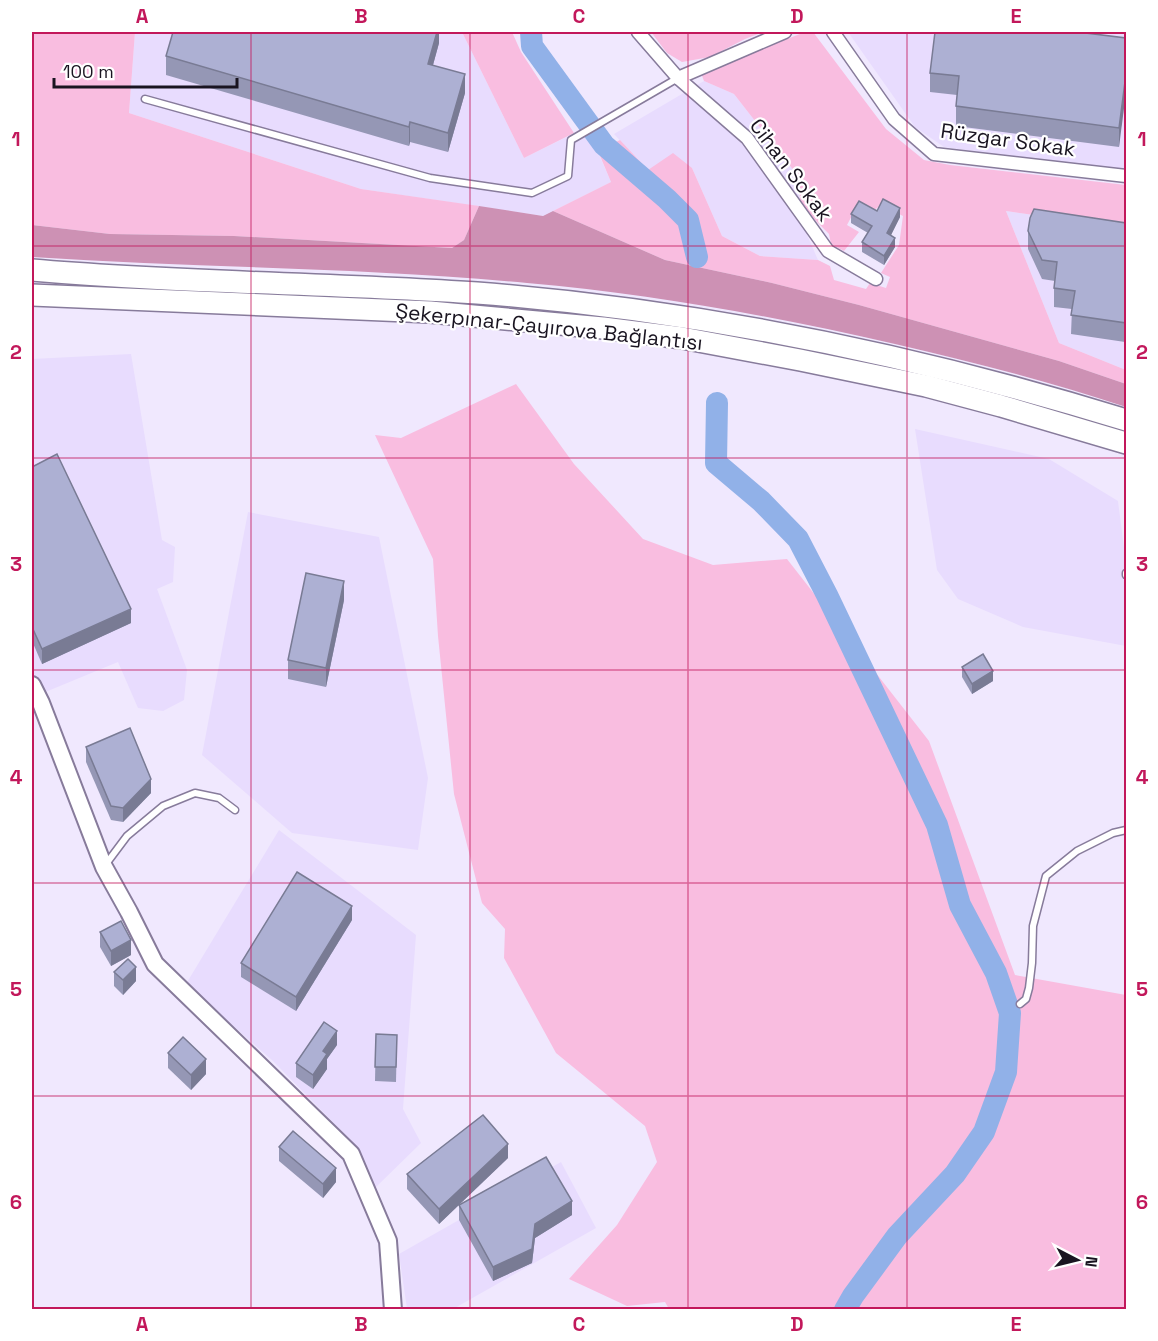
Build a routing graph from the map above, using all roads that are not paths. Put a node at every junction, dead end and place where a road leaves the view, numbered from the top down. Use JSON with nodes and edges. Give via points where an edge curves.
{"nodes":[{"id":1,"x":638,"y":32,"type":"edge"},
{"id":2,"x":785,"y":32,"type":"edge"},
{"id":3,"x":833,"y":32,"type":"edge"},
{"id":4,"x":678,"y":78,"type":"junction"},
{"id":5,"x":145,"y":99,"type":"dead end"},
{"id":6,"x":1126,"y":176,"type":"edge"},
{"id":7,"x":32,"y":270,"type":"edge"},
{"id":8,"x":876,"y":279,"type":"dead end"},
{"id":9,"x":32,"y":295,"type":"edge"},
{"id":10,"x":1126,"y":420,"type":"edge"},
{"id":11,"x":1126,"y":443,"type":"edge"},
{"id":12,"x":32,"y":685,"type":"edge"},
{"id":13,"x":235,"y":810,"type":"dead end"},
{"id":14,"x":1126,"y":830,"type":"edge"},
{"id":15,"x":104,"y":867,"type":"junction"},
{"id":16,"x":1020,"y":1004,"type":"dead end"},
{"id":17,"x":393,"y":1310,"type":"edge"}],
"edges":[{"from":1,"to":4,"type":"street","name":"Cihan Sokak"},
{"from":2,"to":4,"type":"street"},
{"from":3,"to":6,"type":"street","name":"Rüzgar Sokak","via":[[894,119],[934,154]]},
{"from":4,"to":5,"type":"lane","via":[[571,140],[568,176],[532,193],[430,178]]},
{"from":4,"to":8,"type":"street","name":"Cihan Sokak","via":[[747,138],[828,251]]},
{"from":7,"to":10,"type":"highway","name":"Şekerpınar-Çayırova Bağlantısı","via":[[478,294],[688,317],[927,366]]},
{"from":9,"to":11,"type":"highway","name":"Şekerpınar-Çayırova Bağlantısı","via":[[430,312],[682,338],[926,386]]},
{"from":12,"to":15,"type":"street"},
{"from":13,"to":15,"type":"lane","via":[[219,798],[195,793],[163,806],[127,836]]},
{"from":14,"to":16,"type":"lane","via":[[1077,851],[1046,876],[1033,926],[1029,988]]},
{"from":15,"to":17,"type":"street","via":[[155,964],[351,1154],[388,1241]]}]}
